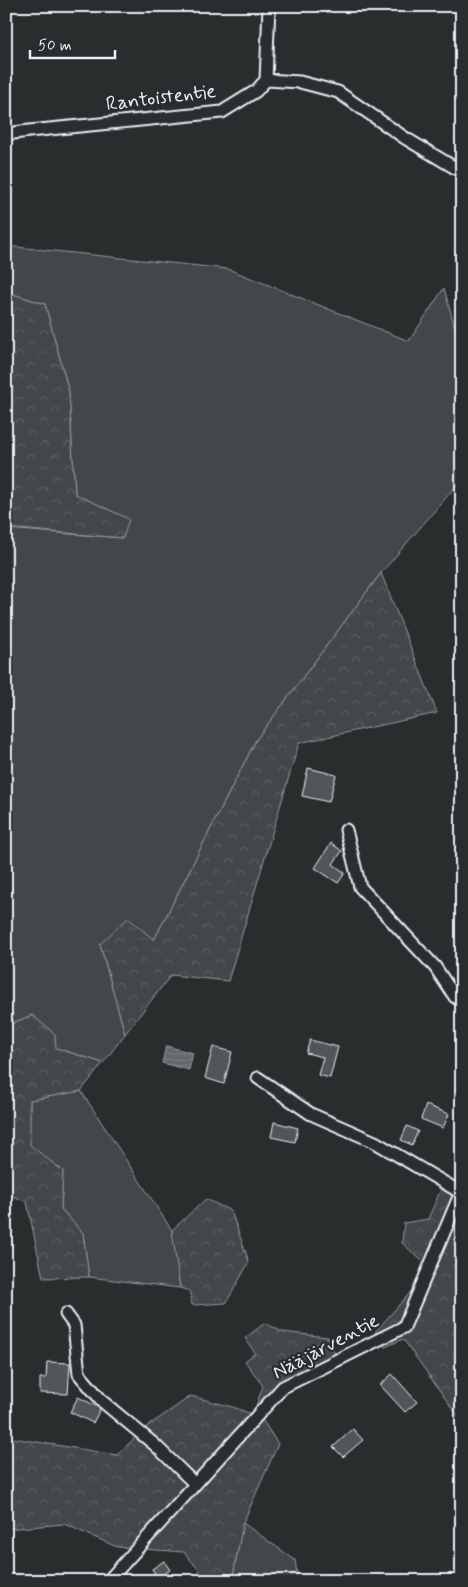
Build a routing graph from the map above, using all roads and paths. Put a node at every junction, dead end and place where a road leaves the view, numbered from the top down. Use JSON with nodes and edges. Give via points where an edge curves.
{"nodes":[{"id":1,"x":269,"y":6,"type":"edge"},
{"id":2,"x":266,"y":80,"type":"junction"},
{"id":3,"x":6,"y":134,"type":"edge"},
{"id":4,"x":462,"y":172,"type":"edge"},
{"id":5,"x":346,"y":830,"type":"dead end"},
{"id":6,"x":462,"y":1000,"type":"edge"},
{"id":7,"x":258,"y":1078,"type":"dead end"},
{"id":8,"x":461,"y":1191,"type":"edge"},
{"id":9,"x":66,"y":1314,"type":"dead end"},
{"id":10,"x":195,"y":1484,"type":"junction"},
{"id":11,"x":108,"y":1581,"type":"edge"}],
"edges":[{"from":1,"to":2,"type":"street"},
{"from":2,"to":3,"type":"street","name":"Rantoistentie","via":[[256,91],[222,112]]},
{"from":2,"to":4,"type":"street","via":[[300,82],[338,92]]},
{"from":5,"to":6,"type":"street","via":[[360,887],[435,967],[455,997]]},
{"from":7,"to":8,"type":"street","via":[[311,1114],[375,1142]]},
{"from":8,"to":10,"type":"street","name":"Nääjärventie","via":[[404,1326],[283,1387]]},
{"from":9,"to":10,"type":"street","via":[[74,1325],[79,1374],[103,1402]]},
{"from":10,"to":11,"type":"street","name":"Nääjärventie"}]}
